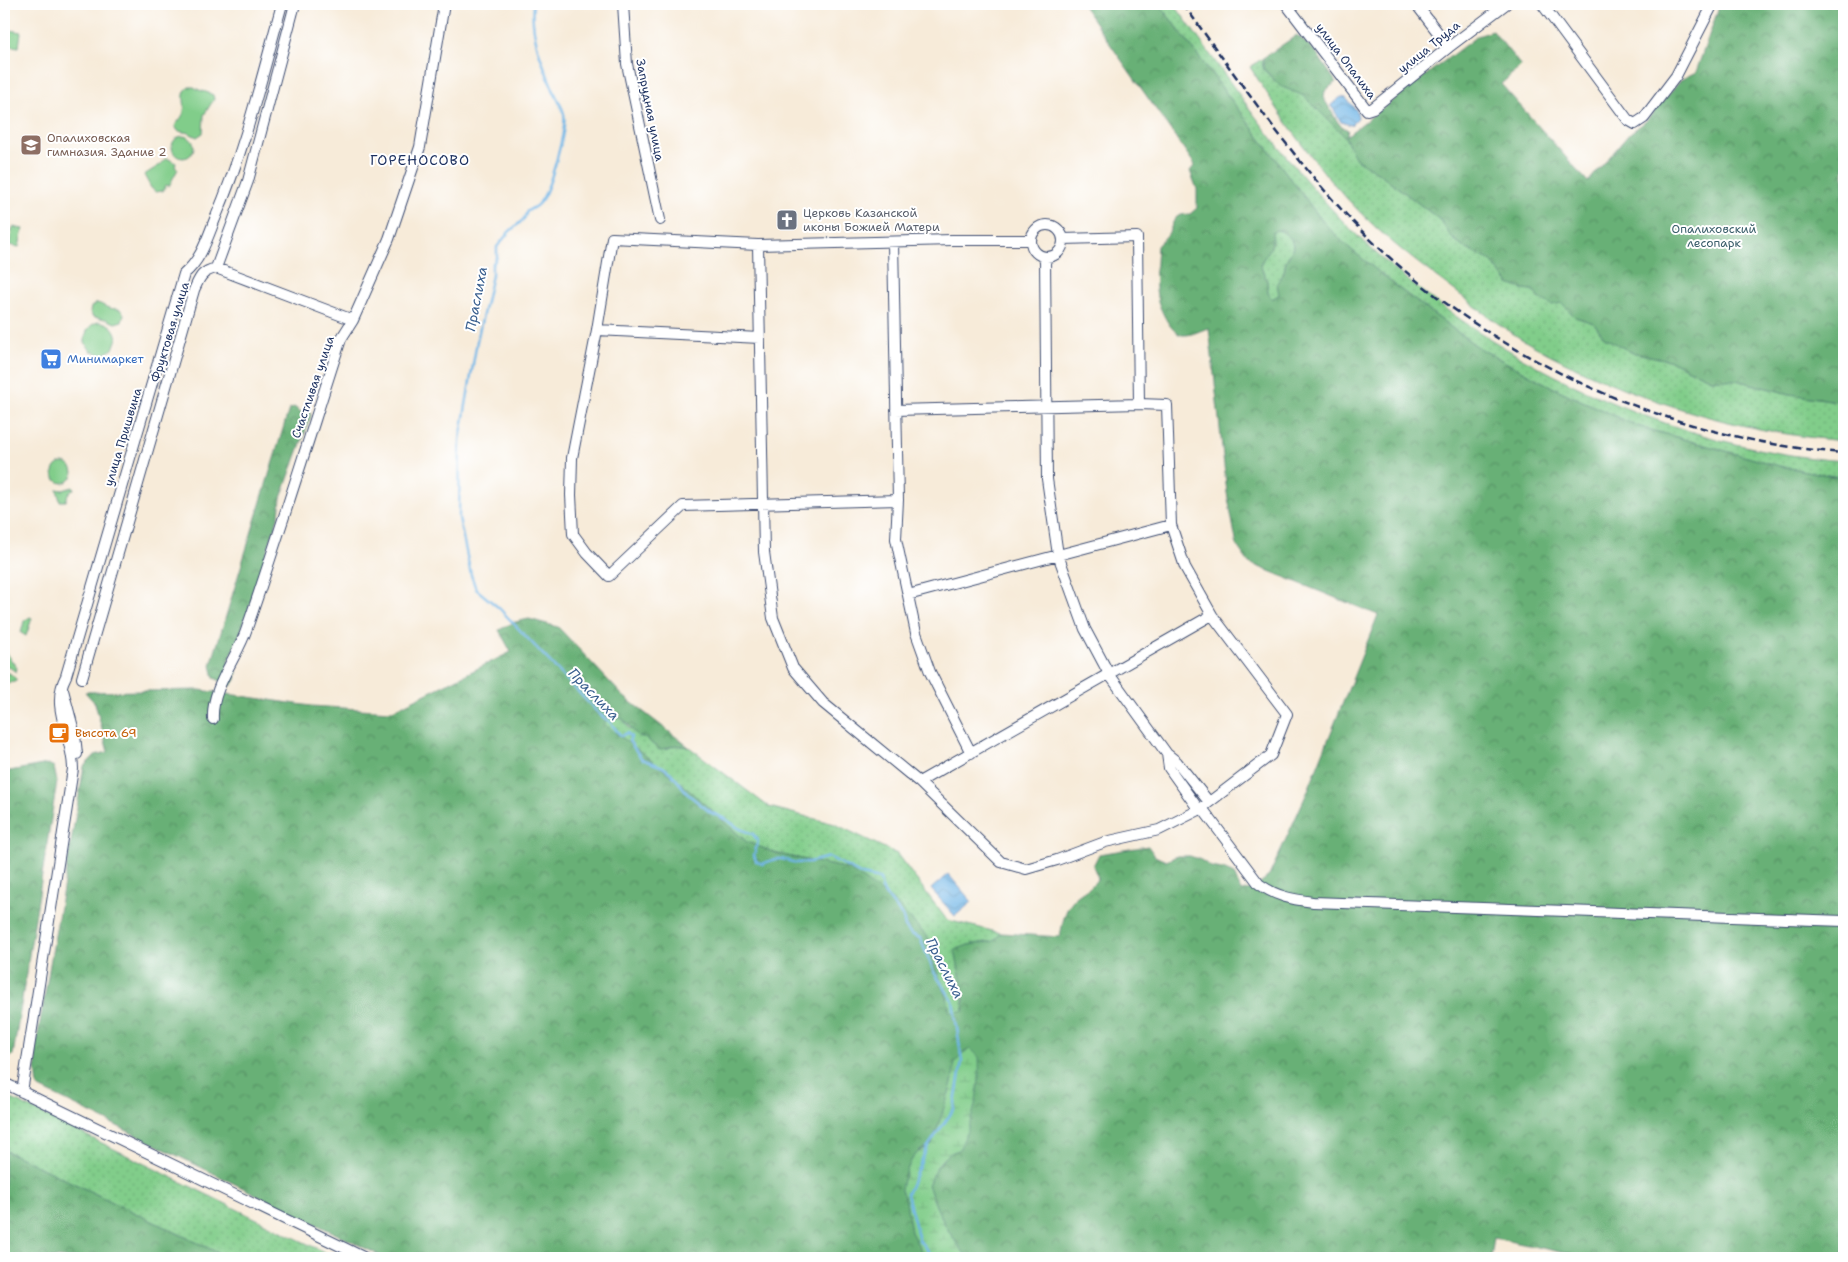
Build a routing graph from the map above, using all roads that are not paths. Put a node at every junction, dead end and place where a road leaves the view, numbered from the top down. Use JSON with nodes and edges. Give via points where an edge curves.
{"nodes":[{"id":1,"x":282,"y":4,"type":"edge"},
{"id":2,"x":294,"y":4,"type":"edge"},
{"id":3,"x":444,"y":4,"type":"edge"},
{"id":4,"x":623,"y":4,"type":"edge"},
{"id":5,"x":1286,"y":4,"type":"edge"},
{"id":6,"x":1416,"y":4,"type":"edge"},
{"id":7,"x":1506,"y":4,"type":"edge"},
{"id":8,"x":1542,"y":4,"type":"edge"},
{"id":9,"x":1713,"y":4,"type":"edge"},
{"id":10,"x":1448,"y":46,"type":"junction"},
{"id":11,"x":1367,"y":110,"type":"joint"},
{"id":12,"x":660,"y":220,"type":"dead end"},
{"id":13,"x":1063,"y":239,"type":"junction"},
{"id":14,"x":1031,"y":240,"type":"junction"},
{"id":15,"x":893,"y":242,"type":"junction"},
{"id":16,"x":758,"y":245,"type":"junction"},
{"id":17,"x":1046,"y":257,"type":"junction"},
{"id":18,"x":216,"y":268,"type":"junction"},
{"id":19,"x":353,"y":320,"type":"junction"},
{"id":20,"x":597,"y":330,"type":"junction"},
{"id":21,"x":760,"y":338,"type":"junction"},
{"id":22,"x":1139,"y":404,"type":"junction"},
{"id":23,"x":1047,"y":406,"type":"junction"},
{"id":24,"x":896,"y":410,"type":"junction"},
{"id":25,"x":898,"y":500,"type":"junction"},
{"id":26,"x":764,"y":503,"type":"junction"},
{"id":27,"x":1171,"y":525,"type":"junction"},
{"id":28,"x":1058,"y":555,"type":"junction"},
{"id":29,"x":908,"y":595,"type":"junction"},
{"id":30,"x":1212,"y":615,"type":"junction"},
{"id":31,"x":1109,"y":674,"type":"junction"},
{"id":32,"x":82,"y":678,"type":"dead end"},
{"id":33,"x":213,"y":719,"type":"dead end"},
{"id":34,"x":971,"y":753,"type":"junction"},
{"id":35,"x":919,"y":782,"type":"junction"},
{"id":36,"x":1204,"y":807,"type":"junction"},
{"id":37,"x":1844,"y":921,"type":"edge"},
{"id":38,"x":4,"y":1083,"type":"edge"},
{"id":39,"x":22,"y":1092,"type":"junction"},
{"id":40,"x":365,"y":1258,"type":"edge"}],
"edges":[{"from":1,"to":39,"type":"street","name":"улица Пришвина","via":[[231,183],[197,260],[184,274],[62,683],[78,750],[73,764]]},
{"from":2,"to":18,"type":"street","via":[[248,181]]},
{"from":3,"to":19,"type":"street","name":"Счастливая улица","via":[[420,147],[389,239]]},
{"from":4,"to":12,"type":"street","name":"Запрудная улица","via":[[627,64]]},
{"from":5,"to":11,"type":"street","name":"улица Опалиха"},
{"from":6,"to":10,"type":"street"},
{"from":7,"to":10,"type":"street","name":"улица Труда"},
{"from":8,"to":9,"type":"street","via":[[1628,120],[1635,124],[1644,118],[1676,76]]},
{"from":10,"to":11,"type":"street","name":"улица Труда","via":[[1374,108]]},
{"from":13,"to":14,"type":"street","via":[[1059,230],[1042,226],[1034,232]]},
{"from":13,"to":17,"type":"street","via":[[1062,248],[1055,255]]},
{"from":13,"to":22,"type":"street","via":[[1137,237]]},
{"from":14,"to":15,"type":"street"},
{"from":14,"to":17,"type":"street","via":[[1038,254]]},
{"from":15,"to":16,"type":"street"},
{"from":15,"to":24,"type":"street"},
{"from":16,"to":20,"type":"street","via":[[612,238]]},
{"from":16,"to":21,"type":"street"},
{"from":17,"to":23,"type":"street"},
{"from":18,"to":19,"type":"street"},
{"from":18,"to":32,"type":"street","name":"Фруктовая улица","via":[[201,276],[194,290]]},
{"from":19,"to":33,"type":"street","name":"Счастливая улица","via":[[341,339],[247,630],[220,687]]},
{"from":20,"to":21,"type":"street"},
{"from":20,"to":26,"type":"street","via":[[572,458],[571,495],[573,534],[609,576],[683,506]]},
{"from":21,"to":26,"type":"street"},
{"from":22,"to":23,"type":"street"},
{"from":22,"to":27,"type":"street","via":[[1167,405]]},
{"from":23,"to":24,"type":"street"},
{"from":23,"to":28,"type":"street","via":[[1047,479]]},
{"from":24,"to":25,"type":"street"},
{"from":25,"to":26,"type":"street"},
{"from":25,"to":29,"type":"street","via":[[896,539]]},
{"from":26,"to":35,"type":"street","via":[[764,552],[773,618],[793,668],[823,703]]},
{"from":27,"to":28,"type":"street"},
{"from":27,"to":30,"type":"street","via":[[1185,567]]},
{"from":28,"to":29,"type":"street"},
{"from":28,"to":31,"type":"street","via":[[1085,629]]},
{"from":29,"to":34,"type":"street","via":[[916,633],[930,672]]},
{"from":30,"to":31,"type":"street"},
{"from":30,"to":36,"type":"street","via":[[1286,714],[1271,755]]},
{"from":31,"to":34,"type":"street"},
{"from":31,"to":36,"type":"street","via":[[1167,754],[1169,768]]},
{"from":34,"to":35,"type":"street"},
{"from":35,"to":36,"type":"street","via":[[1001,862],[1026,869],[1104,842],[1159,830]]},
{"from":36,"to":37,"type":"street","via":[[1259,884],[1271,893],[1290,899]]},
{"from":38,"to":39,"type":"street"},
{"from":39,"to":40,"type":"street"}]}
